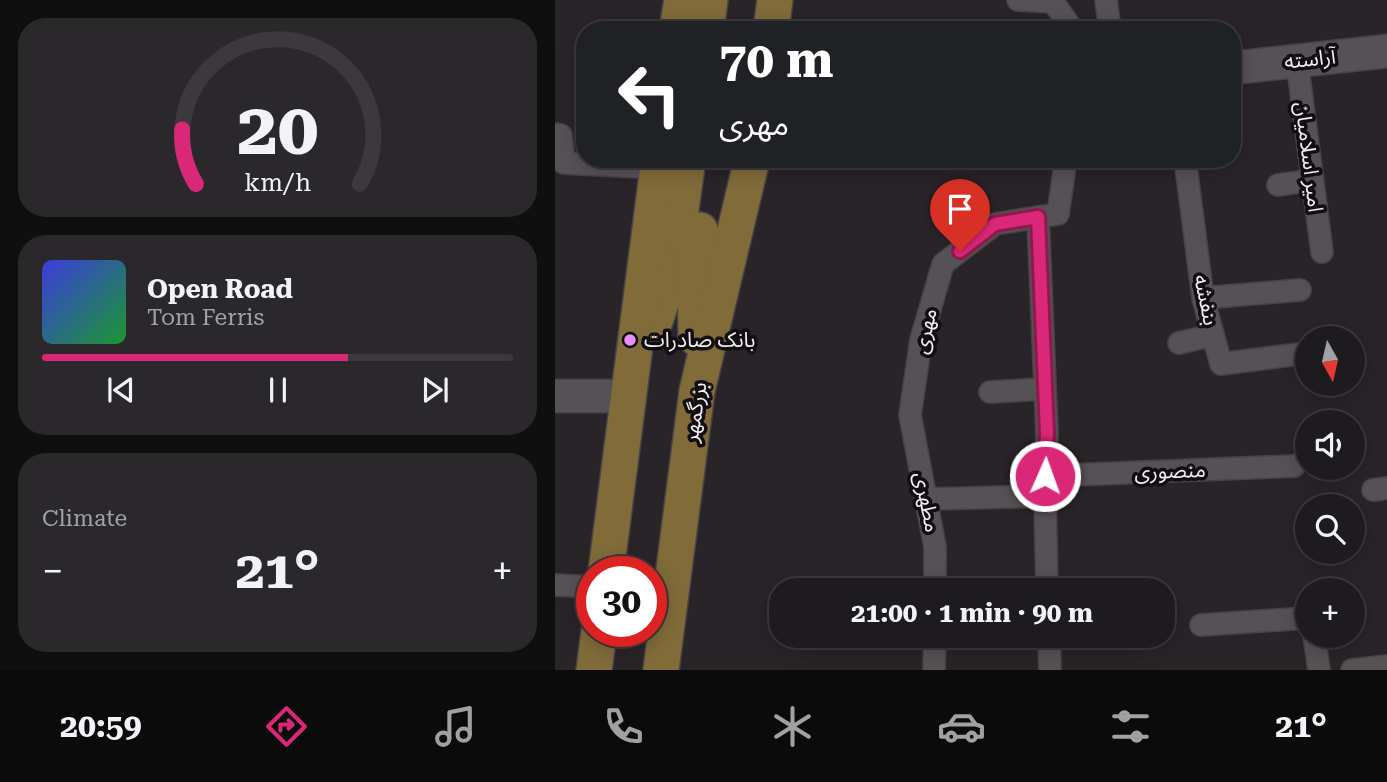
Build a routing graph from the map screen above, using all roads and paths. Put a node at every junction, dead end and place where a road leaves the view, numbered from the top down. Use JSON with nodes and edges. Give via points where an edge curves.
{"nodes":[{"id":1,"x":730,"y":0,"type":"edge"},
{"id":2,"x":775,"y":0,"type":"edge"},
{"id":3,"x":1018,"y":0,"type":"edge"},
{"id":4,"x":1106,"y":0,"type":"edge"},
{"id":5,"x":683,"y":7,"type":"edge"},
{"id":6,"x":697,"y":21,"type":"edge"},
{"id":7,"x":727,"y":21,"type":"edge"},
{"id":8,"x":772,"y":21,"type":"edge"},
{"id":9,"x":1067,"y":21,"type":"edge"},
{"id":10,"x":1109,"y":21,"type":"edge"},
{"id":11,"x":1387,"y":51,"type":"edge"},
{"id":12,"x":1297,"y":61,"type":"junction"},
{"id":13,"x":1241,"y":67,"type":"edge"},
{"id":14,"x":555,"y":134,"type":"edge"},
{"id":15,"x":576,"y":163,"type":"edge"},
{"id":16,"x":667,"y":168,"type":"edge"},
{"id":17,"x":708,"y":168,"type":"edge"},
{"id":18,"x":750,"y":168,"type":"edge"},
{"id":19,"x":1066,"y":168,"type":"edge"},
{"id":20,"x":1186,"y":168,"type":"edge"},
{"id":21,"x":1312,"y":180,"type":"junction"},
{"id":22,"x":1278,"y":185,"type":"dead end"},
{"id":23,"x":1038,"y":217,"type":"junction"},
{"id":24,"x":1322,"y":252,"type":"dead end"},
{"id":25,"x":1300,"y":290,"type":"dead end"},
{"id":26,"x":1203,"y":298,"type":"junction"},
{"id":27,"x":1214,"y":335,"type":"junction"},
{"id":28,"x":1179,"y":343,"type":"dead end"},
{"id":29,"x":1295,"y":355,"type":"edge"},
{"id":30,"x":1045,"y":389,"type":"junction"},
{"id":31,"x":697,"y":391,"type":"junction"},
{"id":32,"x":990,"y":392,"type":"dead end"},
{"id":33,"x":555,"y":396,"type":"edge"},
{"id":34,"x":629,"y":396,"type":"junction"},
{"id":35,"x":910,"y":415,"type":"joint"},
{"id":36,"x":1295,"y":466,"type":"dead end"},
{"id":37,"x":1045,"y":486,"type":"junction"},
{"id":38,"x":926,"y":499,"type":"junction"},
{"id":39,"x":608,"y":556,"type":"edge"},
{"id":40,"x":935,"y":578,"type":"edge"},
{"id":41,"x":1047,"y":578,"type":"edge"},
{"id":42,"x":555,"y":585,"type":"edge"},
{"id":43,"x":576,"y":586,"type":"edge"},
{"id":44,"x":1295,"y":619,"type":"edge"},
{"id":45,"x":1201,"y":625,"type":"dead end"},
{"id":46,"x":597,"y":647,"type":"edge"},
{"id":47,"x":935,"y":648,"type":"edge"},
{"id":48,"x":1049,"y":648,"type":"edge"},
{"id":49,"x":1316,"y":648,"type":"edge"},
{"id":50,"x":1387,"y":666,"type":"edge"},
{"id":51,"x":594,"y":670,"type":"edge"},
{"id":52,"x":661,"y":670,"type":"edge"},
{"id":53,"x":934,"y":670,"type":"edge"},
{"id":54,"x":1050,"y":670,"type":"edge"},
{"id":55,"x":1319,"y":670,"type":"edge"},
{"id":56,"x":1352,"y":670,"type":"edge"}],
"edges":[{"from":1,"to":7,"type":"main road"},
{"from":2,"to":8,"type":"main road"},
{"from":3,"to":9,"type":"street","via":[[1053,2]]},
{"from":4,"to":10,"type":"street"},
{"from":5,"to":6,"type":"main road"},
{"from":11,"to":12,"type":"street","name":"آراسته"},
{"from":12,"to":13,"type":"street","name":"آراسته"},
{"from":12,"to":21,"type":"street","name":"امیر اسلامیان"},
{"from":14,"to":15,"type":"street","via":[[561,135],[564,163]]},
{"from":16,"to":34,"type":"main road"},
{"from":17,"to":31,"type":"main road","via":[[695,266]]},
{"from":18,"to":31,"type":"main road","name":"بزرگمهر"},
{"from":19,"to":23,"type":"street","name":"مهری","via":[[1058,214]]},
{"from":20,"to":26,"type":"street","name":"بنفشه"},
{"from":21,"to":22,"type":"street"},
{"from":21,"to":24,"type":"street","name":"امیر اسلامیان"},
{"from":23,"to":30,"type":"street"},
{"from":23,"to":35,"type":"street","name":"مهری","via":[[995,224],[943,264],[921,340]]},
{"from":25,"to":26,"type":"street"},
{"from":26,"to":27,"type":"street","name":"بنفشه"},
{"from":27,"to":28,"type":"street"},
{"from":27,"to":29,"type":"street","name":"بنفشه","via":[[1221,364]]},
{"from":30,"to":32,"type":"street"},
{"from":30,"to":37,"type":"street"},
{"from":31,"to":52,"type":"main road","name":"بزرگمهر"},
{"from":33,"to":34,"type":"street"},
{"from":34,"to":39,"type":"main road"},
{"from":35,"to":38,"type":"street","name":"مطهری"},
{"from":36,"to":37,"type":"street","name":"منصوری"},
{"from":37,"to":38,"type":"street","name":"منصوری"},
{"from":37,"to":41,"type":"street"},
{"from":38,"to":40,"type":"street","name":"مطهری","via":[[935,547]]},
{"from":42,"to":43,"type":"street"},
{"from":44,"to":45,"type":"street"},
{"from":46,"to":51,"type":"main road"},
{"from":47,"to":53,"type":"street"},
{"from":48,"to":54,"type":"street"},
{"from":49,"to":55,"type":"street"},
{"from":50,"to":56,"type":"street"}]}
